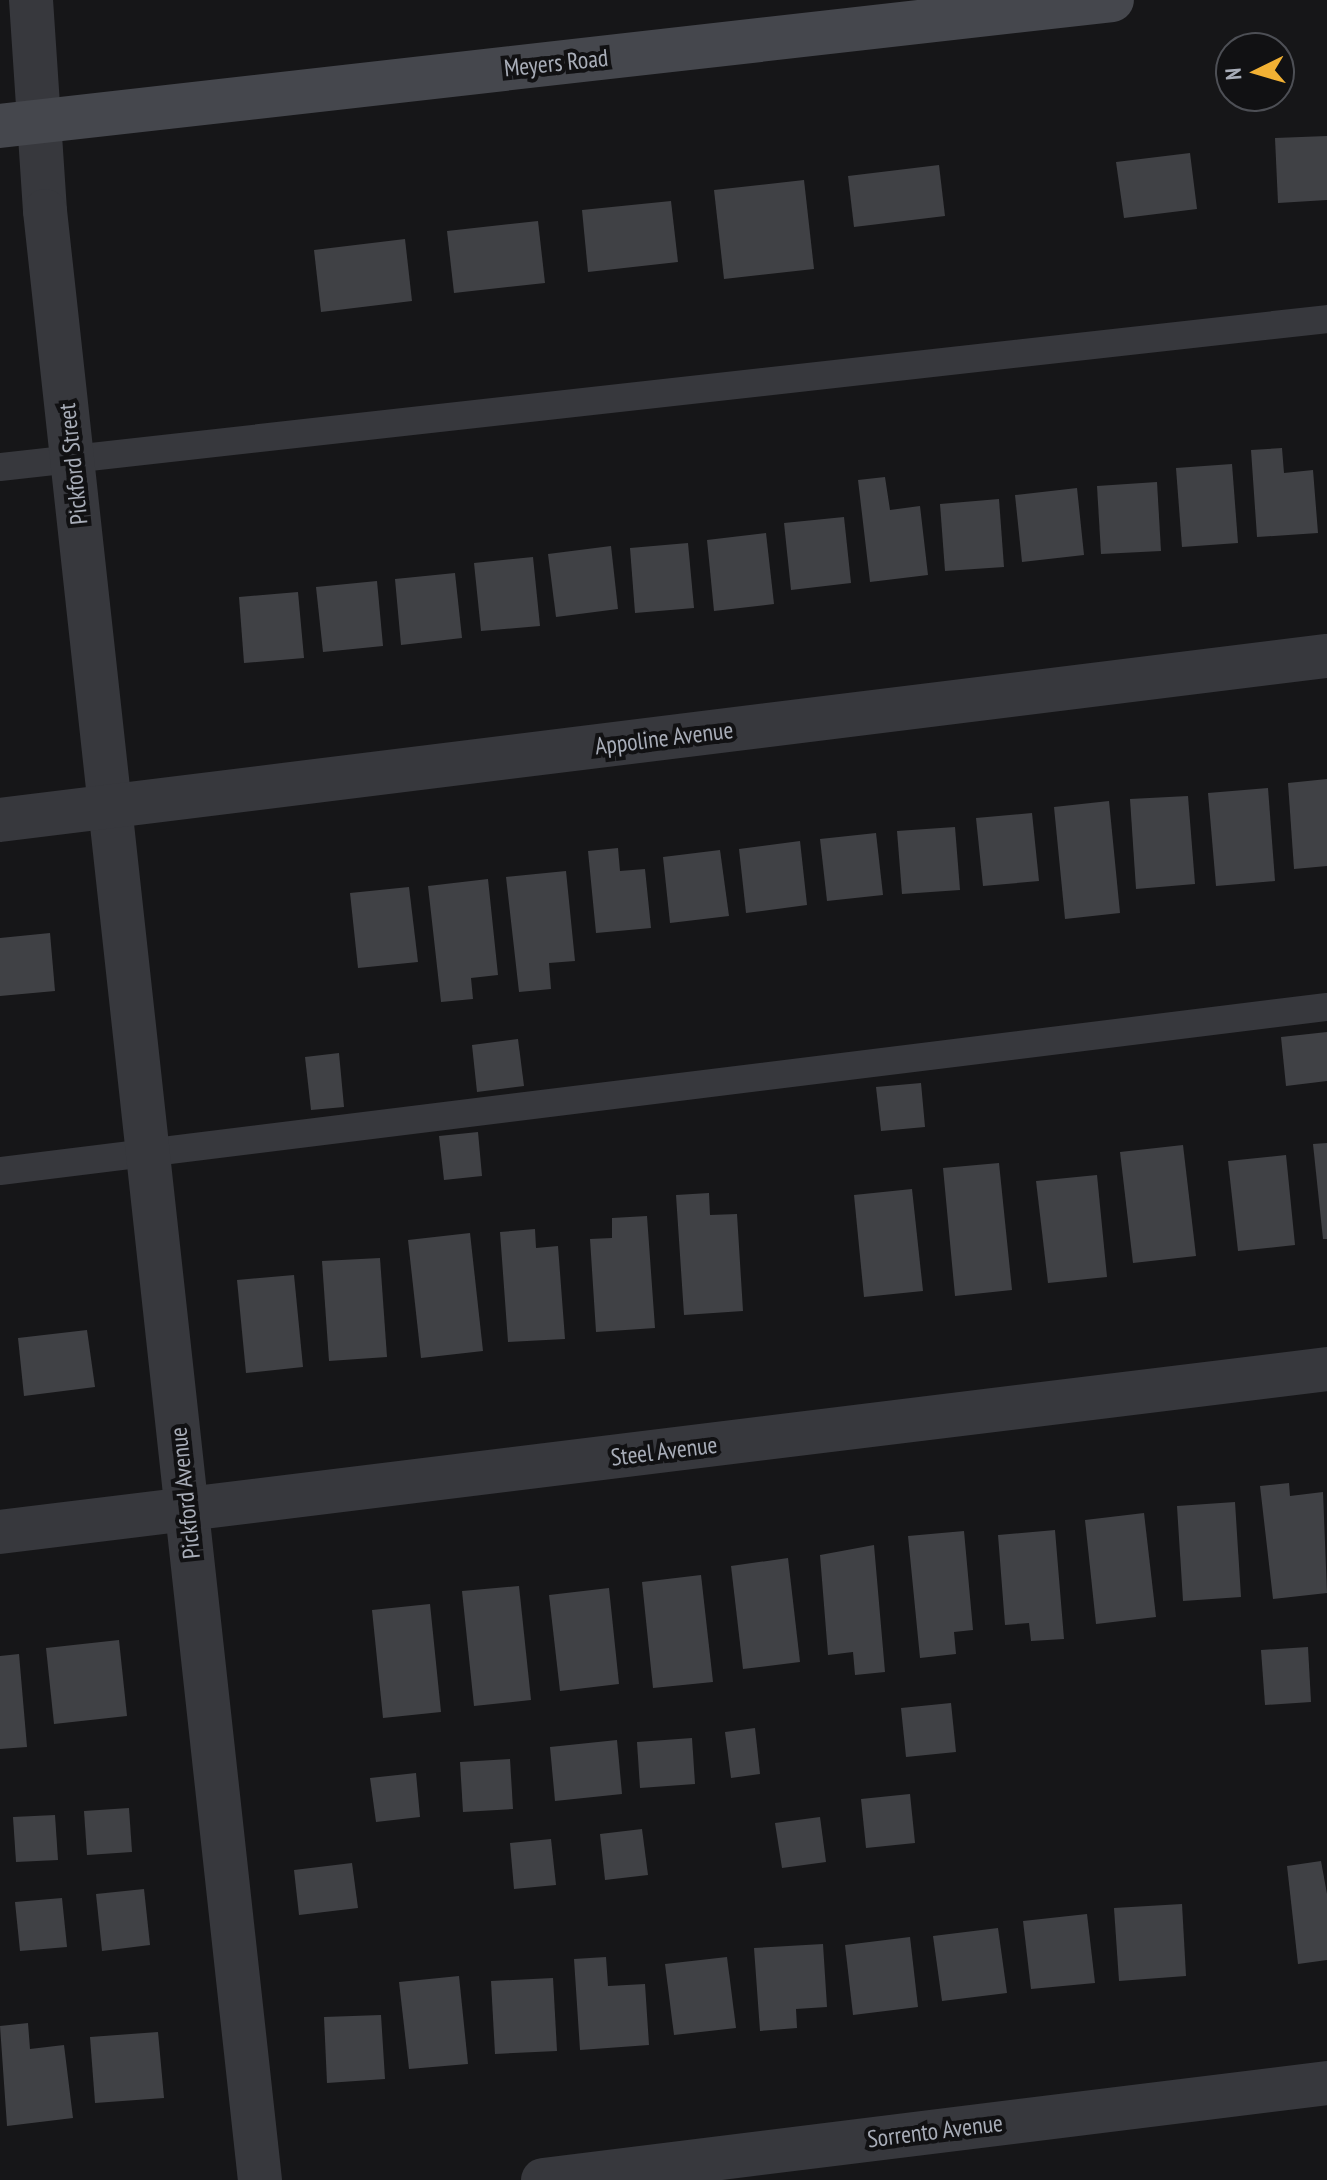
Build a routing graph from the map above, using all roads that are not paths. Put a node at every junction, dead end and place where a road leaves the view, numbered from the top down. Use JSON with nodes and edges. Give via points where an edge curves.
{"nodes":[{"id":1,"x":31,"y":0,"type":"edge"},
{"id":2,"x":1112,"y":0,"type":"edge"},
{"id":3,"x":21,"y":124,"type":"edge"},
{"id":4,"x":1327,"y":319,"type":"edge"},
{"id":5,"x":73,"y":459,"type":"junction"},
{"id":6,"x":0,"y":467,"type":"edge"},
{"id":7,"x":1327,"y":656,"type":"edge"},
{"id":8,"x":110,"y":807,"type":"junction"},
{"id":9,"x":0,"y":820,"type":"edge"},
{"id":10,"x":1327,"y":1007,"type":"edge"},
{"id":11,"x":148,"y":1153,"type":"junction"},
{"id":12,"x":0,"y":1171,"type":"edge"},
{"id":13,"x":1327,"y":1369,"type":"edge"},
{"id":14,"x":187,"y":1510,"type":"junction"},
{"id":15,"x":0,"y":1532,"type":"edge"},
{"id":16,"x":1327,"y":2083,"type":"edge"},
{"id":17,"x":260,"y":2180,"type":"edge"},
{"id":18,"x":543,"y":2180,"type":"edge"}],
"edges":[{"from":1,"to":3,"type":"street"},
{"from":2,"to":3,"type":"street","name":"Meyers Road"},
{"from":3,"to":5,"type":"street","name":"Pickford Street","via":[[45,205]]},
{"from":4,"to":5,"type":"lane"},
{"from":5,"to":6,"type":"lane"},
{"from":5,"to":8,"type":"street","name":"Pickford Street"},
{"from":7,"to":8,"type":"street","name":"Appoline Avenue"},
{"from":8,"to":9,"type":"street","name":"Appoline Avenue"},
{"from":8,"to":11,"type":"street","name":"Pickford Avenue"},
{"from":10,"to":11,"type":"lane"},
{"from":11,"to":12,"type":"lane"},
{"from":11,"to":14,"type":"street","name":"Pickford Avenue"},
{"from":13,"to":14,"type":"street","name":"Steel Avenue"},
{"from":14,"to":15,"type":"street","name":"Steel Avenue"},
{"from":14,"to":17,"type":"street","name":"Pickford Avenue"},
{"from":16,"to":18,"type":"street","name":"Sorrento Avenue"}]}
